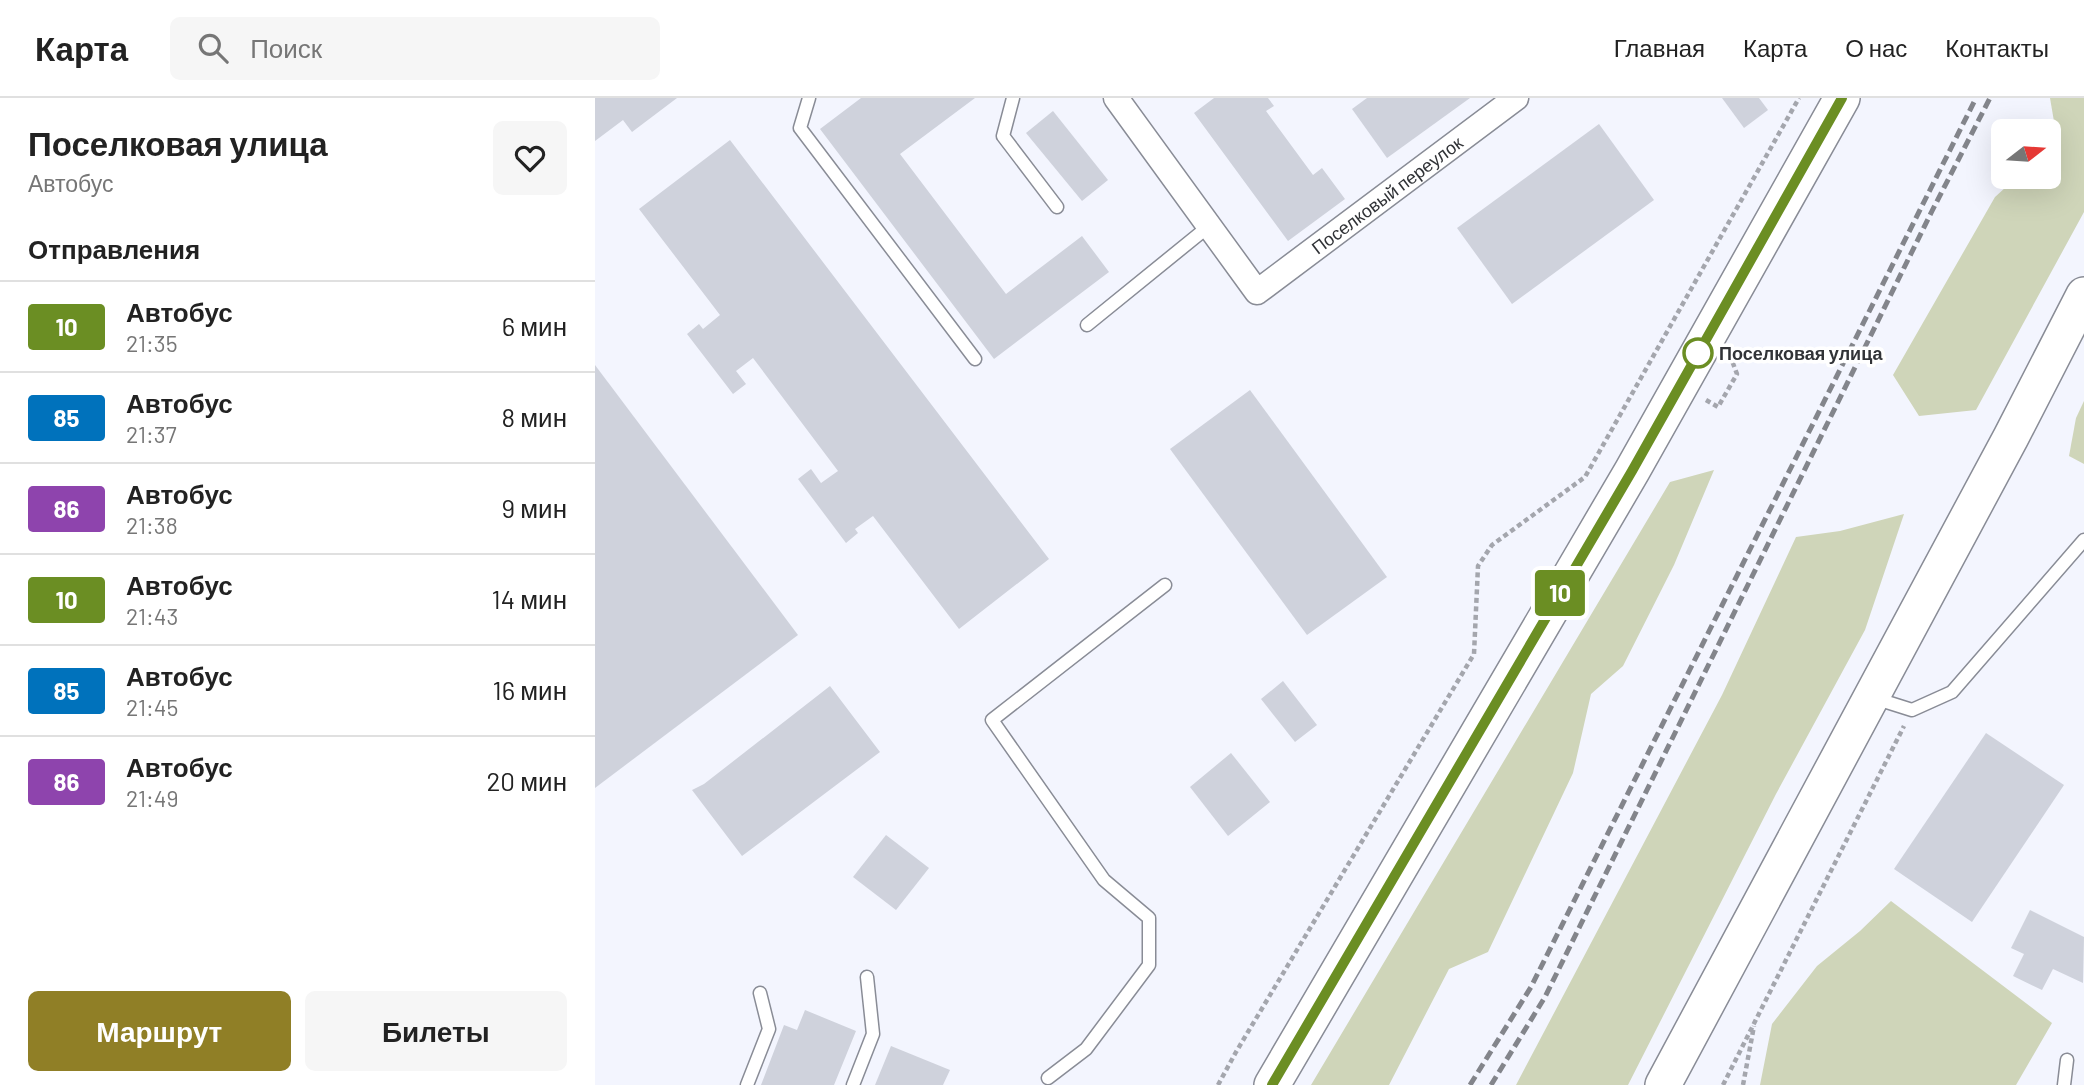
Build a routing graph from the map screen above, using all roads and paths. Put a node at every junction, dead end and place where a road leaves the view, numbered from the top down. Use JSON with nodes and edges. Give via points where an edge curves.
{"nodes":[{"id":1,"x":809,"y":98,"type":"edge"},
{"id":2,"x":1013,"y":98,"type":"edge"},
{"id":3,"x":1116,"y":98,"type":"edge"},
{"id":4,"x":1517,"y":98,"type":"edge"},
{"id":5,"x":1799,"y":98,"type":"edge"},
{"id":6,"x":1842,"y":98,"type":"edge"},
{"id":7,"x":1057,"y":207,"type":"dead end"},
{"id":8,"x":1209,"y":226,"type":"junction"},
{"id":9,"x":2084,"y":295,"type":"edge"},
{"id":10,"x":1087,"y":325,"type":"dead end"},
{"id":11,"x":975,"y":359,"type":"dead end"},
{"id":12,"x":2084,"y":540,"type":"edge"},
{"id":13,"x":1165,"y":585,"type":"dead end"},
{"id":14,"x":1870,"y":697,"type":"junction"},
{"id":15,"x":1912,"y":710,"type":"junction"},
{"id":16,"x":867,"y":977,"type":"dead end"},
{"id":17,"x":760,"y":993,"type":"dead end"},
{"id":18,"x":1756,"y":1019,"type":"junction"},
{"id":19,"x":2067,"y":1060,"type":"dead end"},
{"id":20,"x":1045,"y":1082,"type":"edge"},
{"id":21,"x":747,"y":1085,"type":"edge"},
{"id":22,"x":853,"y":1085,"type":"edge"},
{"id":23,"x":1061,"y":1085,"type":"edge"},
{"id":24,"x":1218,"y":1085,"type":"edge"},
{"id":25,"x":1272,"y":1085,"type":"edge"},
{"id":26,"x":1663,"y":1085,"type":"edge"},
{"id":27,"x":1723,"y":1085,"type":"edge"},
{"id":28,"x":1743,"y":1085,"type":"edge"},
{"id":29,"x":2064,"y":1085,"type":"edge"}],
"edges":[{"from":1,"to":11,"type":"lane","via":[[800,128]]},
{"from":2,"to":7,"type":"lane","via":[[1003,136]]},
{"from":3,"to":8,"type":"street"},
{"from":4,"to":8,"type":"street","name":"Поселковый переулок","via":[[1257,292]]},
{"from":5,"to":24,"type":"path","via":[[1585,477],[1492,545],[1478,566],[1474,654]]},
{"from":6,"to":25,"type":"main road","via":[[1632,471]]},
{"from":8,"to":10,"type":"lane"},
{"from":9,"to":14,"type":"main road"},
{"from":12,"to":15,"type":"lane","via":[[1952,692]]},
{"from":13,"to":20,"type":"lane","via":[[992,720],[1104,880],[1149,918],[1149,965],[1086,1049]]},
{"from":14,"to":15,"type":"lane"},
{"from":14,"to":26,"type":"main road"},
{"from":15,"to":18,"type":"path"},
{"from":16,"to":22,"type":"lane","via":[[873,1034]]},
{"from":17,"to":21,"type":"lane","via":[[769,1029]]},
{"from":18,"to":27,"type":"path"},
{"from":18,"to":28,"type":"path"},
{"from":19,"to":29,"type":"lane"},
{"from":20,"to":23,"type":"lane"}]}
